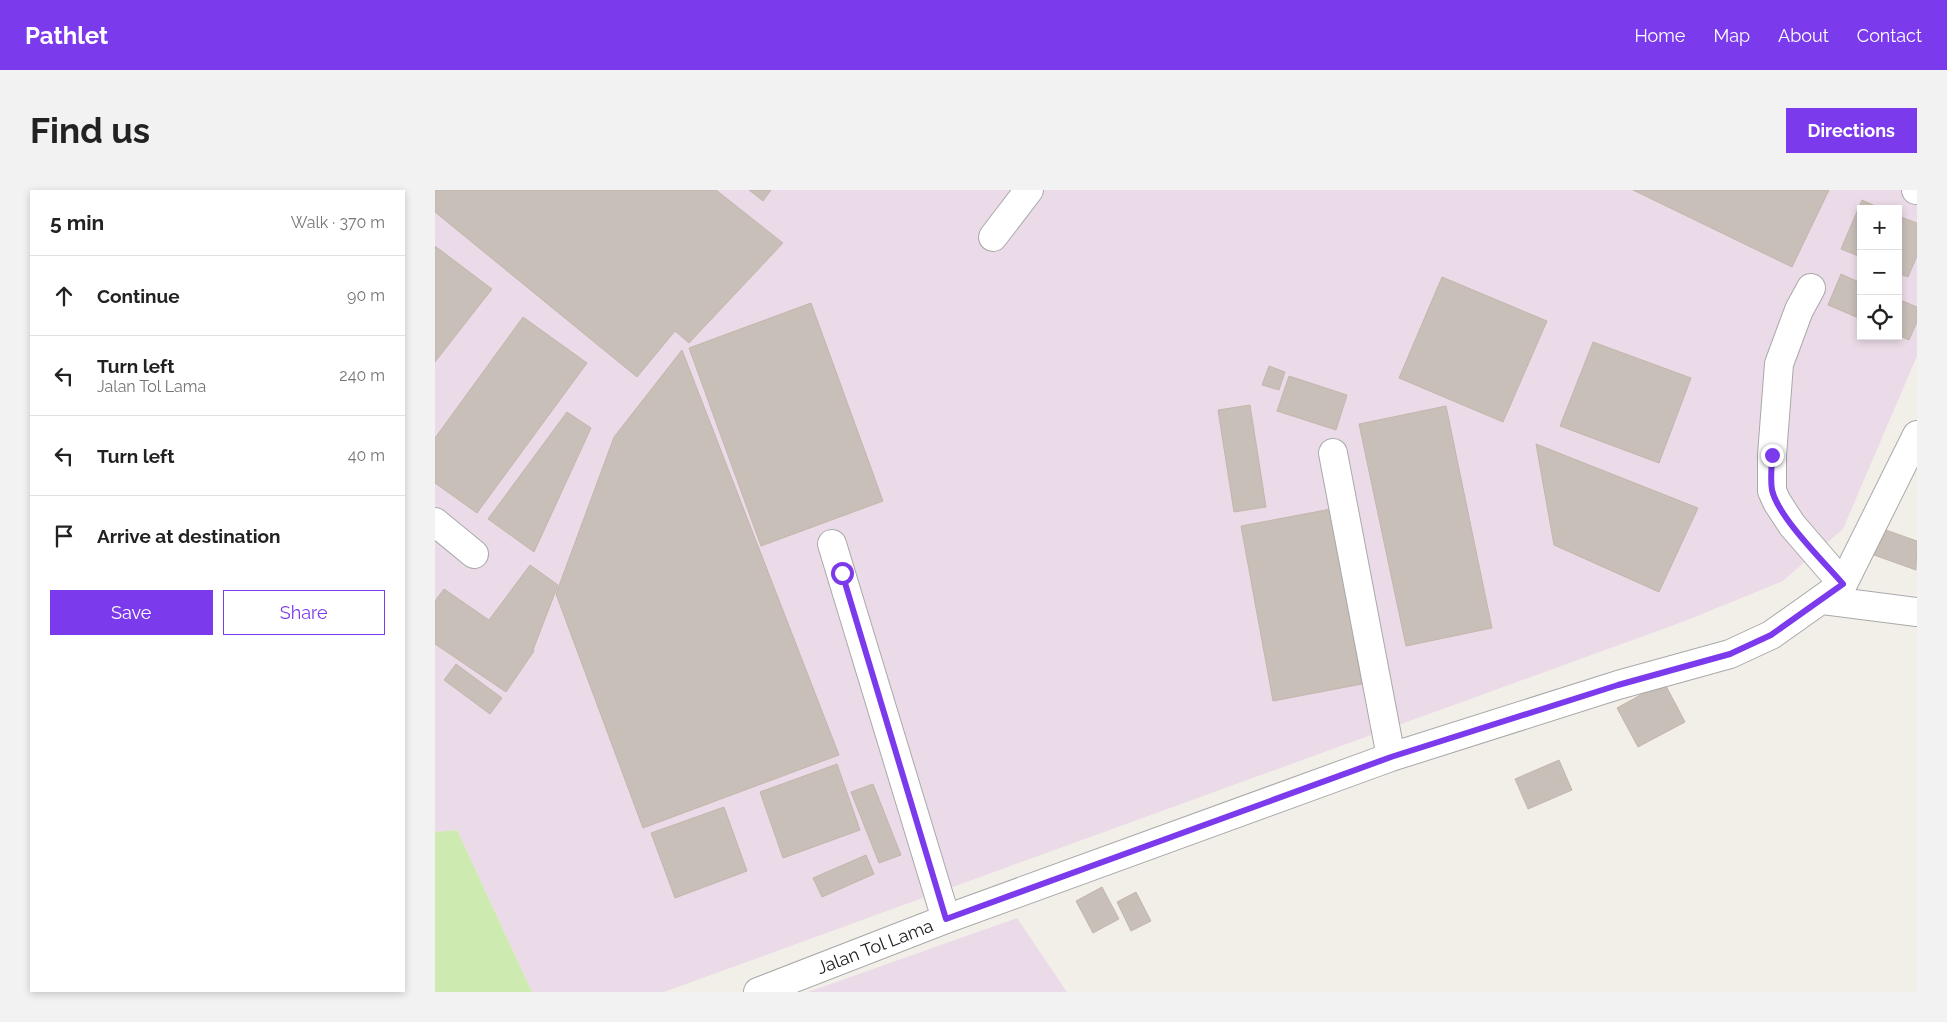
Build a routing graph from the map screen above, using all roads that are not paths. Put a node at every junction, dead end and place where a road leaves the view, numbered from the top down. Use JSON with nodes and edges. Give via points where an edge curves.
{"nodes":[{"id":1,"x":1029,"y":190,"type":"edge"},
{"id":2,"x":993,"y":237,"type":"dead end"},
{"id":3,"x":1811,"y":288,"type":"dead end"},
{"id":4,"x":1917,"y":435,"type":"edge"},
{"id":5,"x":1333,"y":453,"type":"dead end"},
{"id":6,"x":435,"y":522,"type":"edge"},
{"id":7,"x":832,"y":544,"type":"dead end"},
{"id":8,"x":474,"y":554,"type":"dead end"},
{"id":9,"x":1833,"y":592,"type":"junction"},
{"id":10,"x":1917,"y":612,"type":"edge"},
{"id":11,"x":1391,"y":757,"type":"junction"},
{"id":12,"x":946,"y":919,"type":"junction"},
{"id":13,"x":759,"y":992,"type":"edge"}],
"edges":[{"from":1,"to":2,"type":"street"},
{"from":3,"to":9,"type":"street","via":[[1799,310],[1779,364],[1772,490]]},
{"from":4,"to":9,"type":"street","name":"Jalan Tol Lama"},
{"from":5,"to":11,"type":"street"},
{"from":6,"to":8,"type":"street"},
{"from":7,"to":12,"type":"street"},
{"from":9,"to":10,"type":"street"},
{"from":9,"to":11,"type":"street","name":"Jalan Tol Lama","via":[[1771,635],[1730,654],[1618,685]]},
{"from":11,"to":12,"type":"street","name":"Jalan Tol Lama"},
{"from":12,"to":13,"type":"street","name":"Jalan Tol Lama"}]}
